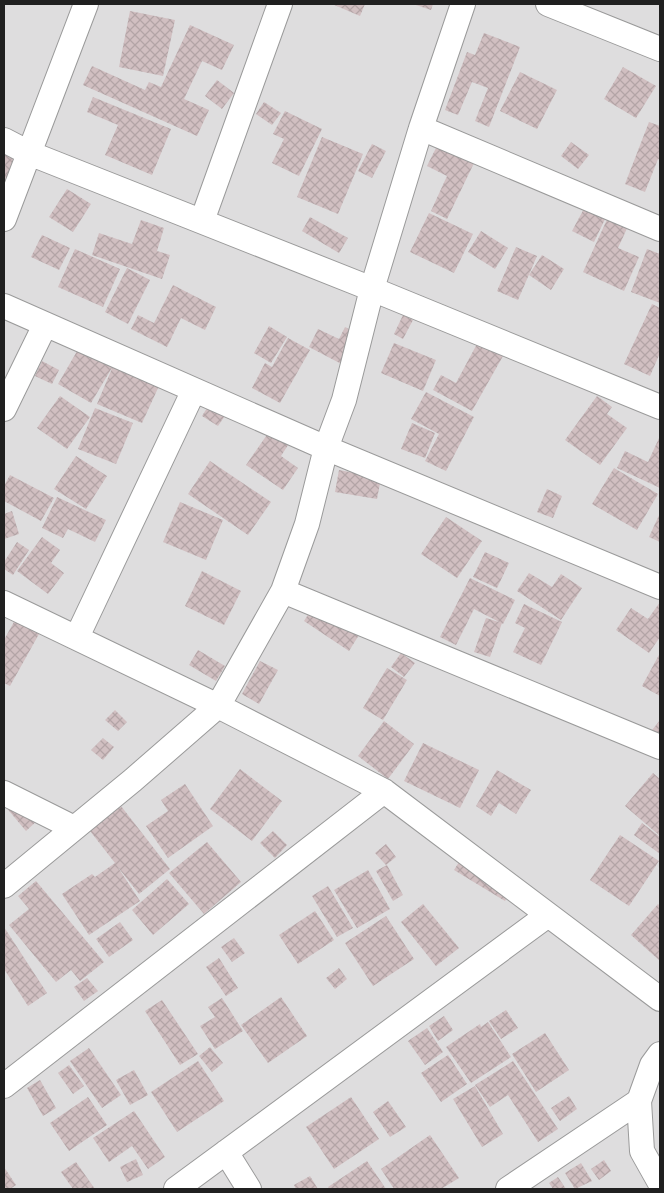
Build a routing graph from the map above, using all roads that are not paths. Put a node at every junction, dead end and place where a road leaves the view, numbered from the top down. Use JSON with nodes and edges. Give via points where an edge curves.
{"nodes":[{"id":1,"x":86,"y":4,"type":"edge"},
{"id":2,"x":280,"y":4,"type":"edge"},
{"id":3,"x":463,"y":4,"type":"edge"},
{"id":4,"x":548,"y":4,"type":"edge"},
{"id":5,"x":660,"y":49,"type":"edge"},
{"id":6,"x":421,"y":128,"type":"junction"},
{"id":7,"x":4,"y":140,"type":"edge"},
{"id":8,"x":29,"y":153,"type":"junction"},
{"id":9,"x":4,"y":219,"type":"edge"},
{"id":10,"x":202,"y":221,"type":"junction"},
{"id":11,"x":660,"y":230,"type":"edge"},
{"id":12,"x":372,"y":289,"type":"junction"},
{"id":13,"x":4,"y":306,"type":"edge"},
{"id":14,"x":45,"y":325,"type":"junction"},
{"id":15,"x":194,"y":390,"type":"junction"},
{"id":16,"x":660,"y":407,"type":"edge"},
{"id":17,"x":4,"y":409,"type":"edge"},
{"id":18,"x":326,"y":448,"type":"junction"},
{"id":19,"x":660,"y":587,"type":"edge"},
{"id":20,"x":283,"y":591,"type":"junction"},
{"id":21,"x":4,"y":603,"type":"edge"},
{"id":22,"x":77,"y":637,"type":"junction"},
{"id":23,"x":218,"y":706,"type":"junction"},
{"id":24,"x":660,"y":747,"type":"edge"},
{"id":25,"x":384,"y":791,"type":"junction"},
{"id":26,"x":4,"y":793,"type":"edge"},
{"id":27,"x":74,"y":828,"type":"junction"},
{"id":28,"x":4,"y":886,"type":"edge"},
{"id":29,"x":548,"y":915,"type":"junction"},
{"id":30,"x":660,"y":999,"type":"edge"},
{"id":31,"x":660,"y":1054,"type":"edge"},
{"id":32,"x":4,"y":1086,"type":"edge"},
{"id":33,"x":639,"y":1101,"type":"junction"},
{"id":34,"x":226,"y":1152,"type":"junction"},
{"id":35,"x":660,"y":1182,"type":"edge"},
{"id":36,"x":176,"y":1189,"type":"edge"},
{"id":37,"x":249,"y":1189,"type":"edge"},
{"id":38,"x":508,"y":1189,"type":"edge"}],
"edges":[{"from":1,"to":8,"type":"street"},
{"from":2,"to":10,"type":"street"},
{"from":3,"to":6,"type":"street"},
{"from":4,"to":5,"type":"street"},
{"from":6,"to":11,"type":"street"},
{"from":6,"to":12,"type":"street"},
{"from":7,"to":8,"type":"street"},
{"from":8,"to":9,"type":"street"},
{"from":8,"to":10,"type":"street"},
{"from":10,"to":12,"type":"street"},
{"from":12,"to":16,"type":"street"},
{"from":12,"to":18,"type":"street","via":[[344,400]]},
{"from":13,"to":14,"type":"street"},
{"from":14,"to":15,"type":"street"},
{"from":14,"to":17,"type":"street"},
{"from":15,"to":18,"type":"street"},
{"from":15,"to":22,"type":"street"},
{"from":18,"to":19,"type":"street"},
{"from":18,"to":20,"type":"street","via":[[307,524]]},
{"from":20,"to":23,"type":"street"},
{"from":20,"to":24,"type":"street"},
{"from":21,"to":22,"type":"street"},
{"from":22,"to":23,"type":"street"},
{"from":23,"to":25,"type":"street"},
{"from":23,"to":27,"type":"street"},
{"from":25,"to":29,"type":"street"},
{"from":25,"to":32,"type":"street"},
{"from":26,"to":27,"type":"street"},
{"from":27,"to":28,"type":"street"},
{"from":29,"to":30,"type":"street"},
{"from":29,"to":34,"type":"street"},
{"from":31,"to":33,"type":"street","via":[[652,1065]]},
{"from":33,"to":35,"type":"street","via":[[642,1151]]},
{"from":33,"to":38,"type":"street"},
{"from":34,"to":36,"type":"street"},
{"from":34,"to":37,"type":"street"}]}
